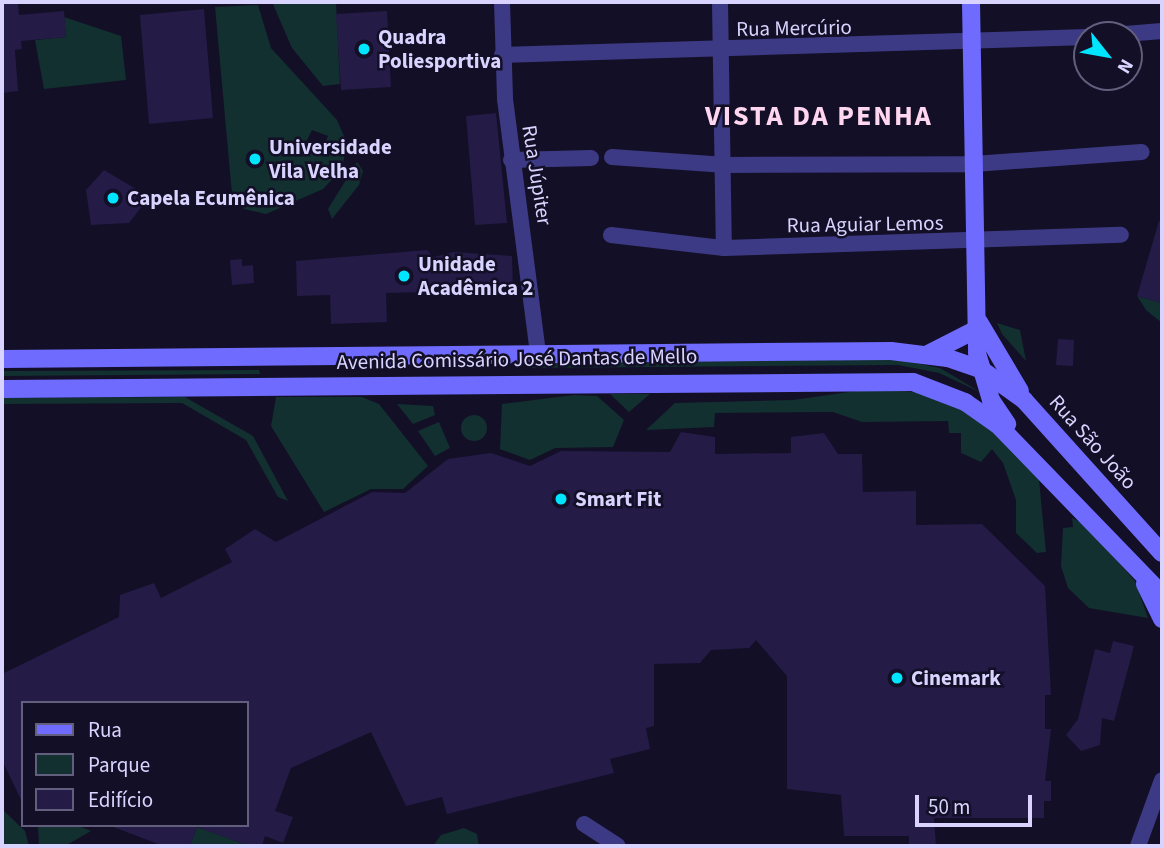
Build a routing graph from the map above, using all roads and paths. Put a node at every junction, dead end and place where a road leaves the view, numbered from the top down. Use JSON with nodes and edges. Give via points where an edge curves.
{"nodes":[{"id":1,"x":502,"y":2,"type":"edge"},
{"id":2,"x":720,"y":2,"type":"edge"},
{"id":3,"x":971,"y":2,"type":"edge"},
{"id":4,"x":1162,"y":31,"type":"edge"},
{"id":5,"x":1143,"y":33,"type":"edge"},
{"id":6,"x":1073,"y":38,"type":"edge"},
{"id":7,"x":972,"y":46,"type":"junction"},
{"id":8,"x":720,"y":51,"type":"junction"},
{"id":9,"x":502,"y":55,"type":"junction"},
{"id":10,"x":1142,"y":152,"type":"dead end"},
{"id":11,"x":612,"y":157,"type":"dead end"},
{"id":12,"x":591,"y":158,"type":"dead end"},
{"id":13,"x":511,"y":160,"type":"junction"},
{"id":14,"x":974,"y":164,"type":"junction"},
{"id":15,"x":726,"y":165,"type":"junction"},
{"id":16,"x":611,"y":235,"type":"dead end"},
{"id":17,"x":1121,"y":235,"type":"dead end"},
{"id":18,"x":974,"y":244,"type":"junction"},
{"id":19,"x":724,"y":248,"type":"junction"},
{"id":20,"x":977,"y":323,"type":"junction"},
{"id":21,"x":538,"y":354,"type":"junction"},
{"id":22,"x":925,"y":354,"type":"junction"},
{"id":23,"x":352,"y":358,"type":"junction"},
{"id":24,"x":2,"y":359,"type":"edge"},
{"id":25,"x":982,"y":370,"type":"junction"},
{"id":26,"x":263,"y":383,"type":"junction"},
{"id":27,"x":2,"y":389,"type":"edge"},
{"id":28,"x":1024,"y":400,"type":"junction"},
{"id":29,"x":1015,"y":440,"type":"junction"},
{"id":30,"x":1162,"y":553,"type":"edge"},
{"id":31,"x":1135,"y":565,"type":"junction"},
{"id":32,"x":1162,"y":594,"type":"edge"},
{"id":33,"x":1162,"y":619,"type":"edge"},
{"id":34,"x":1162,"y":780,"type":"edge"},
{"id":35,"x":584,"y":824,"type":"dead end"},
{"id":36,"x":618,"y":846,"type":"edge"},
{"id":37,"x":1138,"y":846,"type":"edge"}],
"edges":[{"from":1,"to":9,"type":"street","name":"Rua Júpiter"},
{"from":2,"to":8,"type":"street"},
{"from":3,"to":7,"type":"main road"},
{"from":4,"to":5,"type":"street"},
{"from":6,"to":7,"type":"street","name":"Rua Mercúrio"},
{"from":7,"to":8,"type":"street","name":"Rua Mercúrio"},
{"from":7,"to":14,"type":"main road"},
{"from":8,"to":9,"type":"street","name":"Rua Mercúrio"},
{"from":8,"to":15,"type":"street"},
{"from":9,"to":13,"type":"street","name":"Rua Júpiter"},
{"from":10,"to":14,"type":"street"},
{"from":11,"to":15,"type":"street"},
{"from":12,"to":13,"type":"street"},
{"from":13,"to":21,"type":"street","name":"Rua Júpiter"},
{"from":14,"to":15,"type":"street"},
{"from":14,"to":18,"type":"main road"},
{"from":15,"to":19,"type":"street"},
{"from":16,"to":19,"type":"street","name":"Rua Aguiar Lemos"},
{"from":17,"to":18,"type":"street","name":"Rua Aguiar Lemos"},
{"from":18,"to":19,"type":"street","name":"Rua Aguiar Lemos"},
{"from":18,"to":20,"type":"main road"},
{"from":20,"to":22,"type":"main road"},
{"from":20,"to":25,"type":"main road"},
{"from":20,"to":28,"type":"main road"},
{"from":21,"to":22,"type":"main road","name":"Avenida Comissário José Dantas de Mello"},
{"from":21,"to":23,"type":"main road","name":"Avenida Comissário José Dantas de Mello"},
{"from":22,"to":25,"type":"main road","name":"Avenida Comissário José Dantas de Mello"},
{"from":23,"to":24,"type":"main road","name":"Avenida Comissário José Dantas de Mello"},
{"from":23,"to":26,"type":"main road","via":[[322,368],[278,369]]},
{"from":25,"to":28,"type":"main road","name":"Rua São João"},
{"from":25,"to":29,"type":"main road","via":[[991,400]]},
{"from":26,"to":27,"type":"main road","name":"Avenida Comissário José Dantas de Mello"},
{"from":26,"to":29,"type":"main road","name":"Avenida Comissário José Dantas de Mello","via":[[891,380],[956,398]]},
{"from":28,"to":30,"type":"main road","name":"Rua São João"},
{"from":29,"to":31,"type":"main road"},
{"from":31,"to":32,"type":"main road"},
{"from":31,"to":33,"type":"main road"},
{"from":34,"to":37,"type":"street"},
{"from":35,"to":36,"type":"street"}]}
